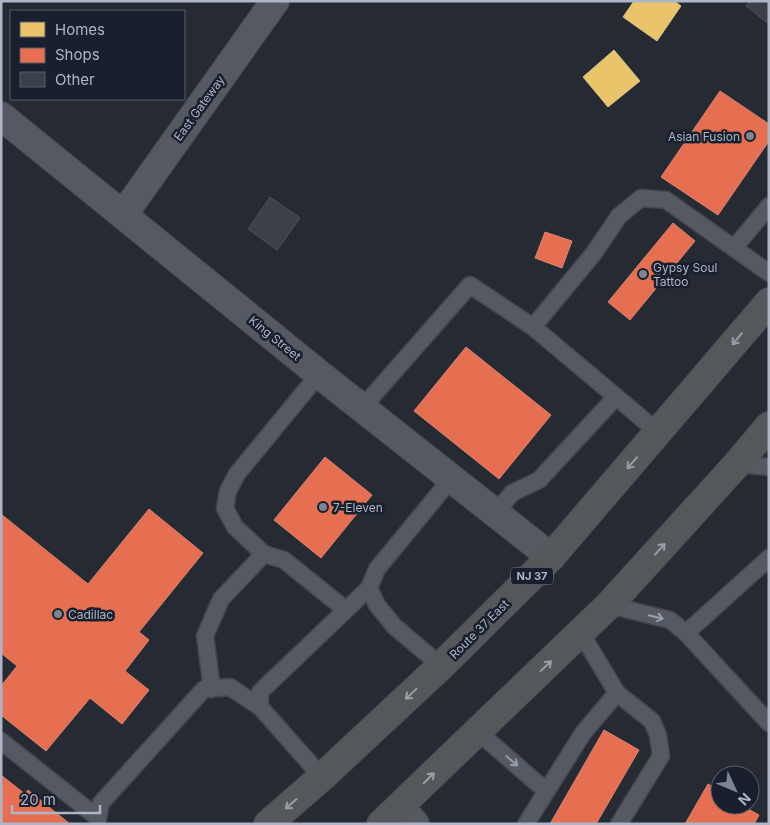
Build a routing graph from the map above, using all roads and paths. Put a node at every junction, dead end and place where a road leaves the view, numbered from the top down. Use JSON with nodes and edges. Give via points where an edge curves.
{"nodes":[{"id":1,"x":275,"y":1,"type":"edge"},
{"id":2,"x":1,"y":116,"type":"edge"},
{"id":3,"x":769,"y":206,"type":"edge"},
{"id":4,"x":123,"y":214,"type":"junction"},
{"id":5,"x":734,"y":248,"type":"junction"},
{"id":6,"x":769,"y":273,"type":"edge"},
{"id":7,"x":769,"y":302,"type":"edge"},
{"id":8,"x":532,"y":327,"type":"junction"},
{"id":9,"x":319,"y":374,"type":"junction"},
{"id":10,"x":616,"y":397,"type":"junction"},
{"id":11,"x":362,"y":408,"type":"junction"},
{"id":12,"x":769,"y":426,"type":"edge"},
{"id":13,"x":658,"y":432,"type":"junction"},
{"id":14,"x":737,"y":464,"type":"junction"},
{"id":15,"x":769,"y":467,"type":"edge"},
{"id":16,"x":451,"y":479,"type":"junction"},
{"id":17,"x":495,"y":514,"type":"junction"},
{"id":18,"x":264,"y":554,"type":"junction"},
{"id":19,"x":551,"y":557,"type":"junction"},
{"id":20,"x":769,"y":558,"type":"edge"},
{"id":21,"x":369,"y":588,"type":"junction"},
{"id":22,"x":609,"y":605,"type":"junction"},
{"id":23,"x":346,"y":610,"type":"junction"},
{"id":24,"x":581,"y":633,"type":"junction"},
{"id":25,"x":686,"y":633,"type":"junction"},
{"id":26,"x":441,"y":666,"type":"junction"},
{"id":27,"x":212,"y":689,"type":"junction"},
{"id":28,"x":617,"y":693,"type":"junction"},
{"id":29,"x":260,"y":707,"type":"junction"},
{"id":30,"x":769,"y":724,"type":"edge"},
{"id":31,"x":477,"y":731,"type":"junction"},
{"id":32,"x":1,"y":741,"type":"edge"},
{"id":33,"x":322,"y":777,"type":"junction"},
{"id":34,"x":546,"y":792,"type":"junction"},
{"id":35,"x":399,"y":818,"type":"edge"},
{"id":36,"x":97,"y":821,"type":"edge"},
{"id":37,"x":268,"y":824,"type":"edge"},
{"id":38,"x":526,"y":824,"type":"edge"},
{"id":39,"x":619,"y":824,"type":"edge"}],
"edges":[{"from":1,"to":4,"type":"street","name":"East Gateway"},
{"from":2,"to":4,"type":"street","name":"King Street"},
{"from":3,"to":5,"type":"lane"},
{"from":4,"to":9,"type":"street","name":"King Street"},
{"from":5,"to":6,"type":"lane"},
{"from":5,"to":8,"type":"lane","via":[[666,200],[641,198],[619,216],[594,253]]},
{"from":7,"to":13,"type":"highway","name":"Route 37 East","number":"NJ 37","one_way":true},
{"from":8,"to":10,"type":"lane"},
{"from":8,"to":11,"type":"lane","via":[[470,285]]},
{"from":9,"to":11,"type":"street","name":"King Street"},
{"from":9,"to":18,"type":"lane","via":[[237,474],[228,491],[225,508],[235,527]]},
{"from":10,"to":13,"type":"lane"},
{"from":10,"to":17,"type":"lane","via":[[539,480],[512,493]]},
{"from":11,"to":16,"type":"street","name":"King Street"},
{"from":12,"to":14,"type":"highway"},
{"from":13,"to":19,"type":"highway","name":"Route 37 East","number":"NJ 37","one_way":true},
{"from":14,"to":15,"type":"lane"},
{"from":22,"to":14,"type":"highway","one_way":true},
{"from":16,"to":17,"type":"street","name":"King Street"},
{"from":16,"to":21,"type":"lane","via":[[377,569]]},
{"from":17,"to":19,"type":"street","name":"King Street"},
{"from":18,"to":23,"type":"lane","via":[[284,560]]},
{"from":18,"to":27,"type":"lane","via":[[221,600],[205,636]]},
{"from":19,"to":26,"type":"highway","name":"Route 37 East","number":"NJ 37"},
{"from":20,"to":25,"type":"lane"},
{"from":21,"to":23,"type":"lane"},
{"from":21,"to":26,"type":"lane","via":[[377,605],[394,626]]},
{"from":22,"to":24,"type":"highway"},
{"from":22,"to":25,"type":"lane","one_way":true,"via":[[670,620]]},
{"from":23,"to":29,"type":"lane","via":[[260,692]]},
{"from":24,"to":28,"type":"lane"},
{"from":31,"to":24,"type":"highway","one_way":true},
{"from":25,"to":30,"type":"lane"},
{"from":26,"to":33,"type":"highway","name":"Route 37 East","number":"NJ 37","one_way":true},
{"from":27,"to":29,"type":"lane","via":[[230,687]]},
{"from":27,"to":36,"type":"lane","via":[[204,689],[100,802]]},
{"from":28,"to":34,"type":"lane","via":[[583,733]]},
{"from":28,"to":39,"type":"lane","via":[[652,722],[658,735],[660,756]]},
{"from":29,"to":33,"type":"lane"},
{"from":31,"to":34,"type":"lane","one_way":true},
{"from":35,"to":31,"type":"highway","one_way":true},
{"from":32,"to":36,"type":"lane"},
{"from":33,"to":37,"type":"highway","name":"Route 37 East","number":"NJ 37","one_way":true},
{"from":34,"to":38,"type":"lane"}]}
